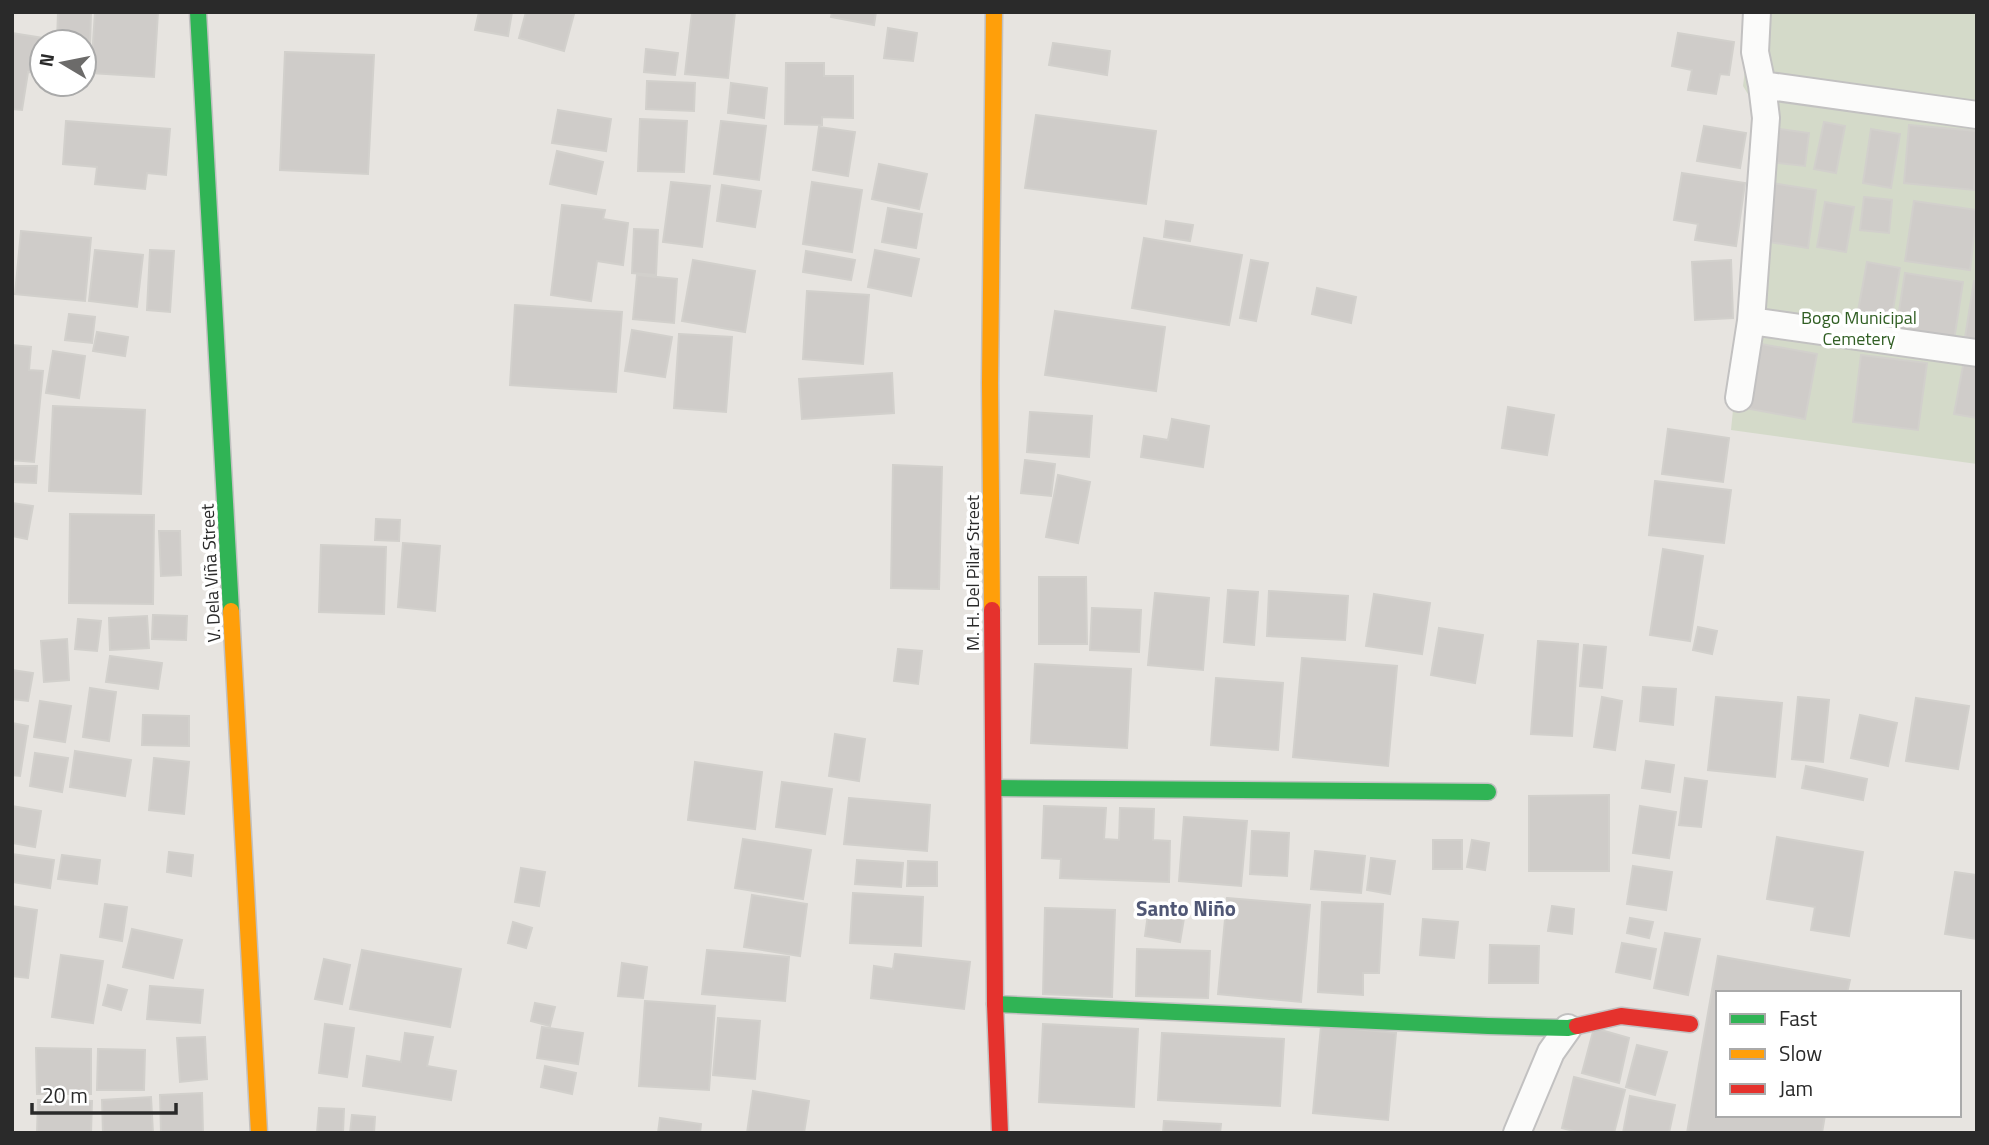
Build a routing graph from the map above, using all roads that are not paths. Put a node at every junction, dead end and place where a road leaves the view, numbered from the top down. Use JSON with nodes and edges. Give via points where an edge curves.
{"nodes":[{"id":1,"x":198,"y":12,"type":"edge"},
{"id":2,"x":994,"y":12,"type":"edge"},
{"id":3,"x":1758,"y":12,"type":"edge"},
{"id":4,"x":1762,"y":85,"type":"junction"},
{"id":5,"x":1977,"y":115,"type":"edge"},
{"id":6,"x":1751,"y":321,"type":"junction"},
{"id":7,"x":1977,"y":353,"type":"edge"},
{"id":8,"x":1740,"y":398,"type":"dead end"},
{"id":9,"x":994,"y":788,"type":"junction"},
{"id":10,"x":1488,"y":792,"type":"dead end"},
{"id":11,"x":995,"y":1004,"type":"junction"},
{"id":12,"x":1690,"y":1024,"type":"dead end"},
{"id":13,"x":1568,"y":1028,"type":"junction"},
{"id":14,"x":260,"y":1133,"type":"edge"},
{"id":15,"x":1000,"y":1133,"type":"edge"},
{"id":16,"x":1517,"y":1133,"type":"edge"}],
"edges":[{"from":1,"to":14,"type":"street","name":"V. Dela Viña Street"},
{"from":2,"to":9,"type":"street","name":"M. H. Del Pilar Street","via":[[990,383]]},
{"from":3,"to":4,"type":"lane","via":[[1755,52]]},
{"from":4,"to":5,"type":"lane"},
{"from":4,"to":6,"type":"lane","via":[[1766,118]]},
{"from":6,"to":7,"type":"lane"},
{"from":6,"to":8,"type":"lane"},
{"from":9,"to":10,"type":"street"},
{"from":9,"to":11,"type":"street","name":"M. H. Del Pilar Street"},
{"from":11,"to":13,"type":"street"},
{"from":11,"to":15,"type":"street","name":"M. H. Del Pilar Street"},
{"from":12,"to":13,"type":"street","via":[[1621,1016]]},
{"from":13,"to":16,"type":"lane","via":[[1551,1052]]}]}
